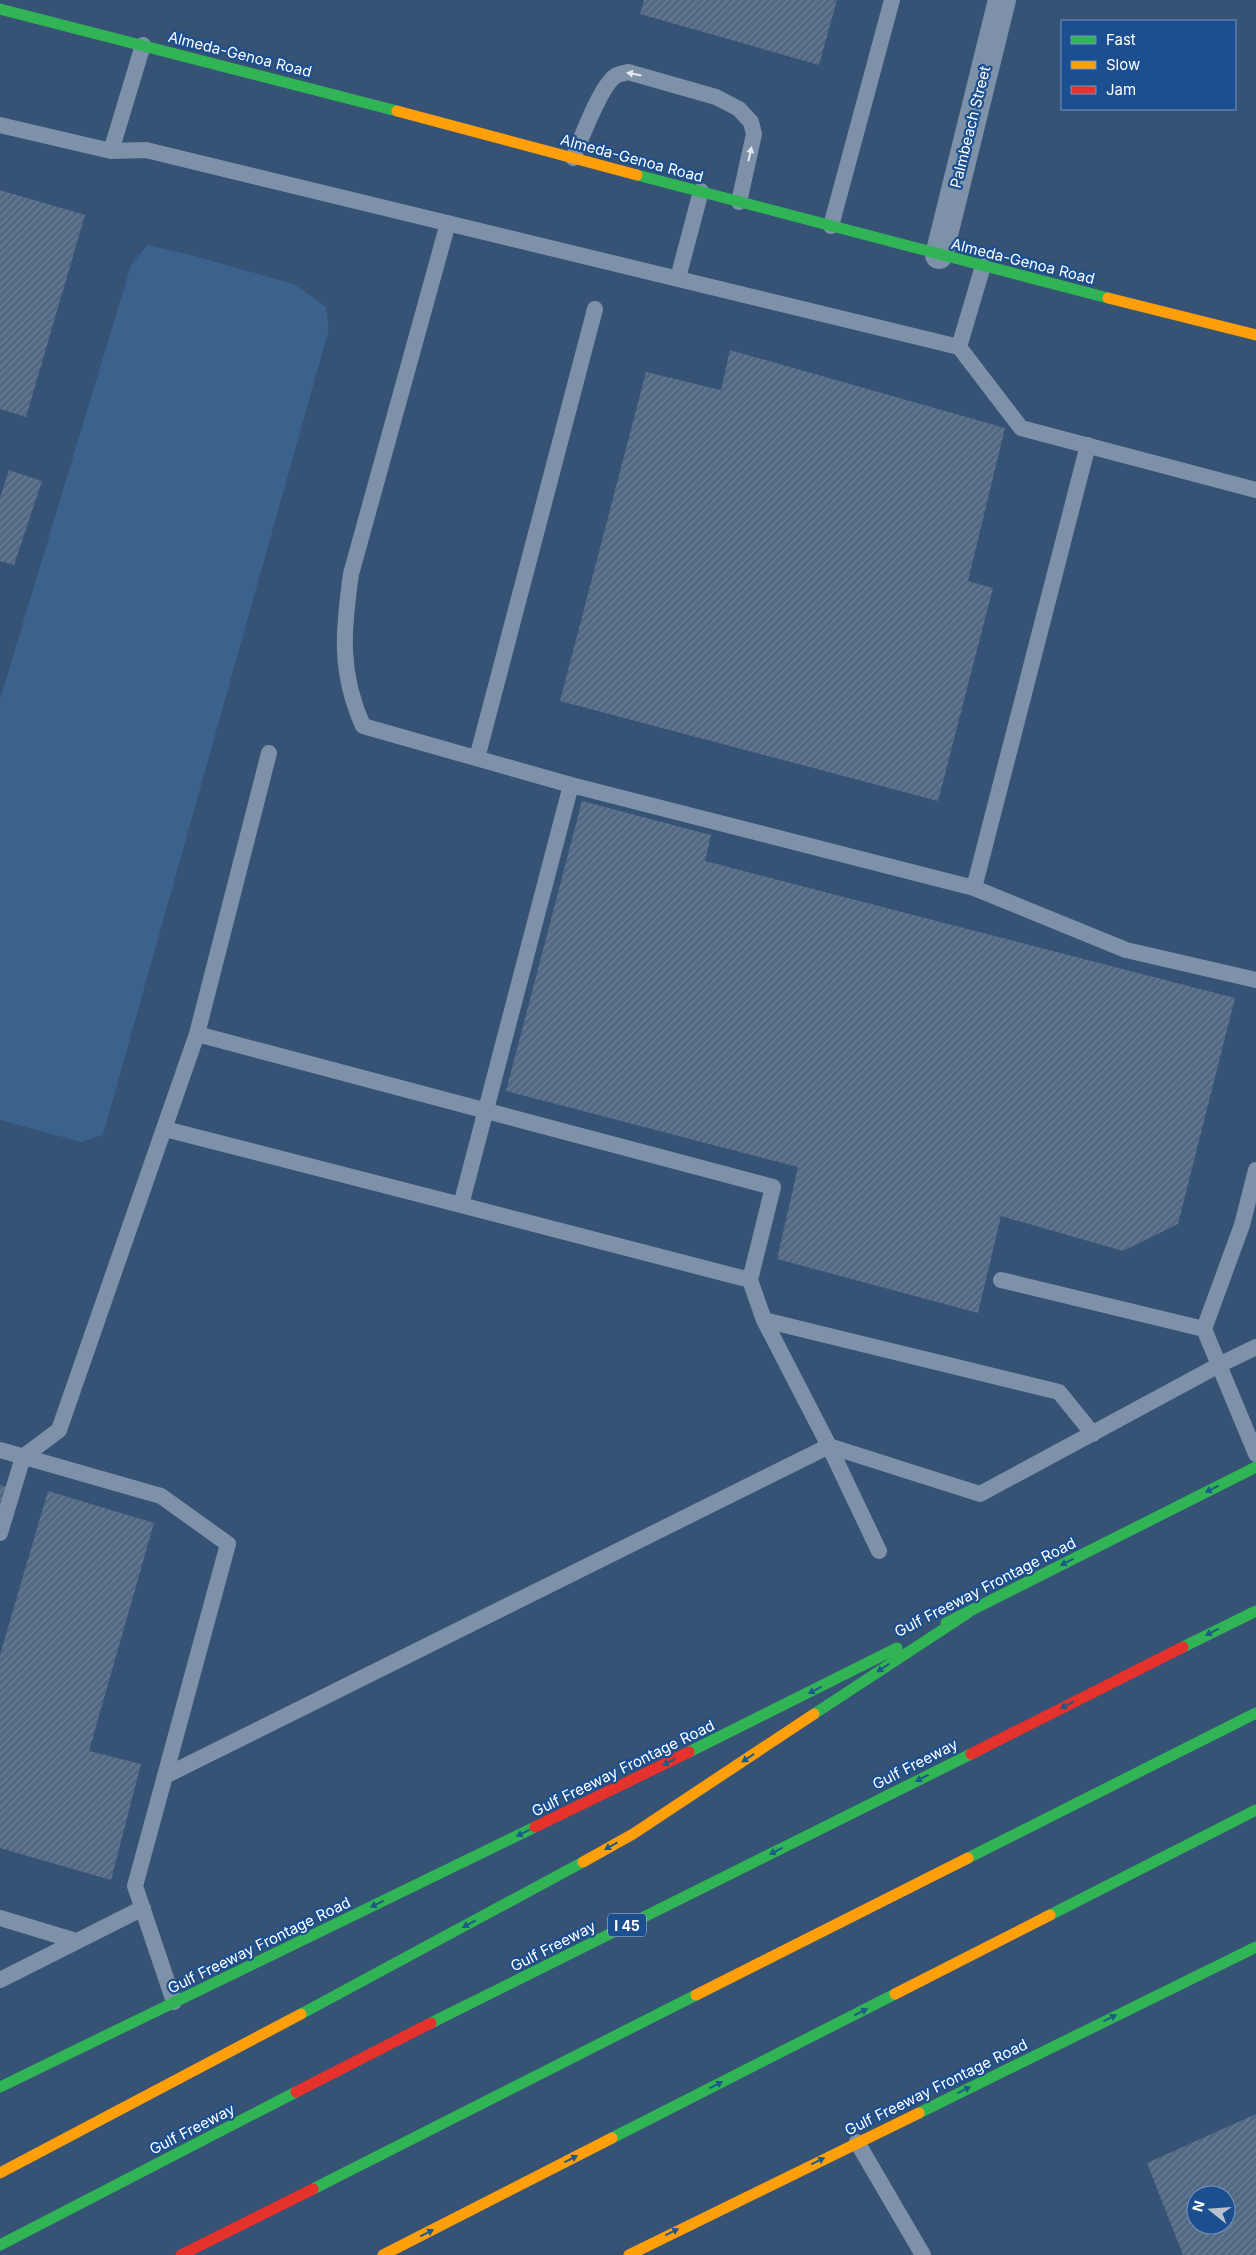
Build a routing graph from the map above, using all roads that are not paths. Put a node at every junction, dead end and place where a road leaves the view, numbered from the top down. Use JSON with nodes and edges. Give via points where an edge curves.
{"nodes":[{"id":1,"x":892,"y":0,"type":"edge"},
{"id":2,"x":1002,"y":0,"type":"edge"},
{"id":3,"x":0,"y":9,"type":"edge"},
{"id":4,"x":143,"y":45,"type":"junction"},
{"id":5,"x":0,"y":125,"type":"edge"},
{"id":6,"x":111,"y":151,"type":"junction"},
{"id":7,"x":573,"y":158,"type":"junction"},
{"id":8,"x":701,"y":192,"type":"junction"},
{"id":9,"x":739,"y":202,"type":"junction"},
{"id":10,"x":448,"y":223,"type":"junction"},
{"id":11,"x":831,"y":226,"type":"junction"},
{"id":12,"x":939,"y":255,"type":"junction"},
{"id":13,"x":983,"y":266,"type":"junction"},
{"id":14,"x":678,"y":278,"type":"junction"},
{"id":15,"x":595,"y":309,"type":"dead end"},
{"id":16,"x":1256,"y":335,"type":"edge"},
{"id":17,"x":959,"y":347,"type":"junction"},
{"id":18,"x":1088,"y":445,"type":"junction"},
{"id":19,"x":1256,"y":490,"type":"edge"},
{"id":20,"x":269,"y":753,"type":"dead end"},
{"id":21,"x":477,"y":758,"type":"junction"},
{"id":22,"x":572,"y":785,"type":"junction"},
{"id":23,"x":974,"y":888,"type":"junction"},
{"id":24,"x":1256,"y":980,"type":"edge"},
{"id":25,"x":198,"y":1034,"type":"junction"},
{"id":26,"x":486,"y":1110,"type":"junction"},
{"id":27,"x":165,"y":1129,"type":"junction"},
{"id":28,"x":1256,"y":1170,"type":"edge"},
{"id":29,"x":461,"y":1205,"type":"junction"},
{"id":30,"x":750,"y":1280,"type":"junction"},
{"id":31,"x":1001,"y":1280,"type":"dead end"},
{"id":32,"x":764,"y":1320,"type":"junction"},
{"id":33,"x":1204,"y":1330,"type":"junction"},
{"id":34,"x":1256,"y":1347,"type":"edge"},
{"id":35,"x":1219,"y":1364,"type":"junction"},
{"id":36,"x":1092,"y":1434,"type":"junction"},
{"id":37,"x":829,"y":1446,"type":"junction"},
{"id":38,"x":0,"y":1450,"type":"edge"},
{"id":39,"x":1256,"y":1454,"type":"edge"},
{"id":40,"x":23,"y":1457,"type":"junction"},
{"id":41,"x":1256,"y":1468,"type":"edge"},
{"id":42,"x":0,"y":1533,"type":"edge"},
{"id":43,"x":879,"y":1551,"type":"dead end"},
{"id":44,"x":1256,"y":1611,"type":"edge"},
{"id":45,"x":968,"y":1613,"type":"junction"},
{"id":46,"x":1256,"y":1713,"type":"edge"},
{"id":47,"x":165,"y":1776,"type":"junction"},
{"id":48,"x":1256,"y":1810,"type":"edge"},
{"id":49,"x":142,"y":1908,"type":"junction"},
{"id":50,"x":0,"y":1918,"type":"edge"},
{"id":51,"x":76,"y":1941,"type":"junction"},
{"id":52,"x":1256,"y":1947,"type":"edge"},
{"id":53,"x":0,"y":1980,"type":"edge"},
{"id":54,"x":174,"y":2002,"type":"junction"},
{"id":55,"x":0,"y":2087,"type":"edge"},
{"id":56,"x":857,"y":2142,"type":"junction"},
{"id":57,"x":0,"y":2174,"type":"edge"},
{"id":58,"x":651,"y":2243,"type":"junction"},
{"id":59,"x":0,"y":2245,"type":"edge"},
{"id":60,"x":181,"y":2255,"type":"edge"},
{"id":61,"x":383,"y":2255,"type":"edge"},
{"id":62,"x":629,"y":2255,"type":"edge"},
{"id":63,"x":663,"y":2255,"type":"edge"},
{"id":64,"x":922,"y":2255,"type":"edge"}],
"edges":[{"from":1,"to":11,"type":"lane"},
{"from":2,"to":12,"type":"street","name":"Palmbeach Street"},
{"from":3,"to":4,"type":"main road","name":"Almeda-Genoa Road"},
{"from":4,"to":6,"type":"lane"},
{"from":4,"to":7,"type":"main road","name":"Almeda-Genoa Road"},
{"from":5,"to":6,"type":"lane"},
{"from":6,"to":10,"type":"lane","via":[[146,150]]},
{"from":7,"to":8,"type":"main road","name":"Almeda-Genoa Road"},
{"from":9,"to":7,"type":"lane","one_way":true,"via":[[754,134],[751,122],[739,110],[716,98],[628,72],[615,76],[606,86]]},
{"from":8,"to":9,"type":"main road","name":"Almeda-Genoa Road"},
{"from":8,"to":14,"type":"lane"},
{"from":9,"to":11,"type":"main road","name":"Almeda-Genoa Road"},
{"from":10,"to":14,"type":"lane"},
{"from":10,"to":21,"type":"lane","via":[[351,574],[344,628],[346,670],[354,706],[363,726]]},
{"from":11,"to":12,"type":"main road","name":"Almeda-Genoa Road"},
{"from":12,"to":13,"type":"main road","name":"Almeda-Genoa Road"},
{"from":13,"to":16,"type":"main road","name":"Almeda-Genoa Road"},
{"from":13,"to":17,"type":"lane"},
{"from":14,"to":17,"type":"lane"},
{"from":15,"to":21,"type":"lane"},
{"from":17,"to":18,"type":"lane","via":[[1021,428]]},
{"from":18,"to":19,"type":"lane"},
{"from":18,"to":23,"type":"lane"},
{"from":20,"to":25,"type":"lane"},
{"from":21,"to":22,"type":"lane"},
{"from":22,"to":23,"type":"lane"},
{"from":22,"to":26,"type":"lane"},
{"from":23,"to":24,"type":"lane","via":[[1126,950]]},
{"from":25,"to":26,"type":"lane"},
{"from":25,"to":27,"type":"lane"},
{"from":26,"to":29,"type":"lane"},
{"from":26,"to":30,"type":"lane","via":[[773,1187]]},
{"from":27,"to":29,"type":"lane"},
{"from":27,"to":40,"type":"lane","via":[[59,1430]]},
{"from":28,"to":33,"type":"lane","via":[[1242,1225]]},
{"from":29,"to":30,"type":"lane"},
{"from":30,"to":32,"type":"lane"},
{"from":31,"to":33,"type":"lane"},
{"from":32,"to":36,"type":"lane","via":[[1059,1392]]},
{"from":32,"to":37,"type":"lane"},
{"from":33,"to":35,"type":"lane"},
{"from":34,"to":35,"type":"lane"},
{"from":35,"to":36,"type":"lane"},
{"from":35,"to":39,"type":"lane"},
{"from":36,"to":37,"type":"lane","via":[[980,1494]]},
{"from":37,"to":43,"type":"lane"},
{"from":37,"to":47,"type":"lane"},
{"from":38,"to":40,"type":"lane"},
{"from":40,"to":42,"type":"lane"},
{"from":40,"to":47,"type":"lane","via":[[162,1496],[228,1544]]},
{"from":41,"to":45,"type":"main road","name":"Gulf Freeway Frontage Road","one_way":true},
{"from":44,"to":59,"type":"main road","name":"Gulf Freeway","number":"I 45","one_way":true,"via":[[369,2054]]},
{"from":45,"to":54,"type":"main road","name":"Gulf Freeway Frontage Road","one_way":true,"via":[[742,1727]]},
{"from":45,"to":57,"type":"main road","one_way":true,"via":[[633,1834],[387,1969]]},
{"from":46,"to":60,"type":"main road"},
{"from":47,"to":49,"type":"lane","via":[[135,1886]]},
{"from":61,"to":48,"type":"main road","one_way":true},
{"from":49,"to":51,"type":"lane"},
{"from":49,"to":54,"type":"lane"},
{"from":50,"to":51,"type":"lane"},
{"from":51,"to":53,"type":"lane"},
{"from":56,"to":52,"type":"main road","name":"Gulf Freeway Frontage Road","one_way":true},
{"from":54,"to":55,"type":"main road","name":"Gulf Freeway Frontage Road"},
{"from":58,"to":56,"type":"main road","name":"Gulf Freeway Frontage Road","one_way":true},
{"from":56,"to":64,"type":"lane"},
{"from":58,"to":62,"type":"main road","name":"Gulf Freeway Frontage Road"},
{"from":58,"to":63,"type":"lane"}]}
